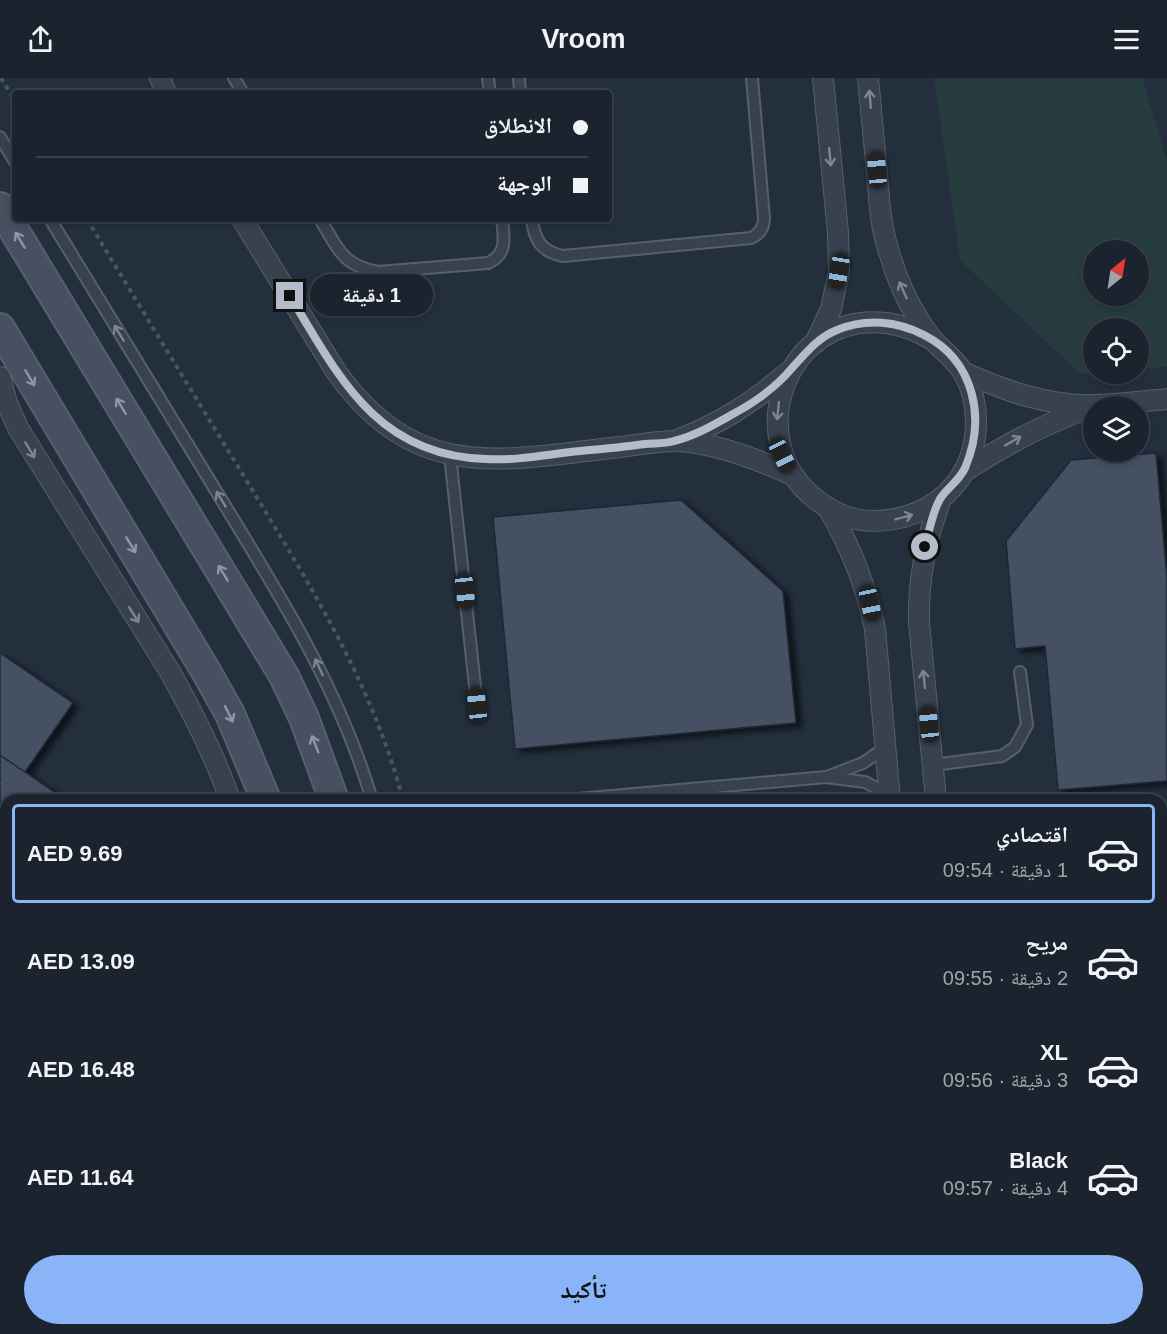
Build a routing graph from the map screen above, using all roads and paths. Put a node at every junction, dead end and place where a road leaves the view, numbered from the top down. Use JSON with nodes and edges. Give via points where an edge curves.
{"nodes":[{"id":1,"x":1,"y":78,"type":"edge"},
{"id":2,"x":752,"y":78,"type":"edge"},
{"id":3,"x":823,"y":78,"type":"edge"},
{"id":4,"x":868,"y":78,"type":"edge"},
{"id":5,"x":12,"y":96,"type":"edge"},
{"id":6,"x":0,"y":137,"type":"edge"},
{"id":7,"x":12,"y":157,"type":"edge"},
{"id":8,"x":0,"y":207,"type":"edge"},
{"id":9,"x":52,"y":222,"type":"edge"},
{"id":10,"x":89,"y":222,"type":"edge"},
{"id":11,"x":244,"y":222,"type":"edge"},
{"id":12,"x":322,"y":222,"type":"edge"},
{"id":13,"x":502,"y":222,"type":"edge"},
{"id":14,"x":532,"y":222,"type":"edge"},
{"id":15,"x":0,"y":328,"type":"edge"},
{"id":16,"x":933,"y":340,"type":"junction"},
{"id":17,"x":815,"y":343,"type":"junction"},
{"id":18,"x":791,"y":369,"type":"junction"},
{"id":19,"x":963,"y":372,"type":"junction"},
{"id":20,"x":0,"y":377,"type":"edge"},
{"id":21,"x":1167,"y":399,"type":"edge"},
{"id":22,"x":1149,"y":401,"type":"edge"},
{"id":23,"x":1083,"y":405,"type":"edge"},
{"id":24,"x":1083,"y":410,"type":"edge"},
{"id":25,"x":675,"y":441,"type":"junction"},
{"id":26,"x":450,"y":455,"type":"junction"},
{"id":27,"x":963,"y":472,"type":"junction"},
{"id":28,"x":792,"y":475,"type":"junction"},
{"id":29,"x":940,"y":499,"type":"junction"},
{"id":30,"x":828,"y":508,"type":"junction"},
{"id":31,"x":1020,"y":672,"type":"dead end"},
{"id":32,"x":477,"y":705,"type":"dead end"},
{"id":33,"x":886,"y":747,"type":"junction"},
{"id":34,"x":933,"y":765,"type":"junction"},
{"id":35,"x":826,"y":777,"type":"junction"},
{"id":36,"x":228,"y":794,"type":"edge"},
{"id":37,"x":263,"y":794,"type":"edge"},
{"id":38,"x":332,"y":794,"type":"edge"},
{"id":39,"x":370,"y":794,"type":"edge"},
{"id":40,"x":401,"y":794,"type":"edge"},
{"id":41,"x":634,"y":794,"type":"edge"},
{"id":42,"x":885,"y":794,"type":"edge"},
{"id":43,"x":890,"y":794,"type":"edge"},
{"id":44,"x":935,"y":794,"type":"edge"}],
"edges":[{"from":1,"to":5,"type":"path"},
{"from":2,"to":14,"type":"lane","via":[[764,218],[756,236],[563,256],[549,253],[538,243]]},
{"from":3,"to":17,"type":"street","one_way":true,"via":[[839,271],[831,309]]},
{"from":16,"to":4,"type":"street","one_way":true,"via":[[904,293],[886,242]]},
{"from":6,"to":7,"type":"lane"},
{"from":38,"to":8,"type":"street","one_way":true,"via":[[284,676]]},
{"from":39,"to":9,"type":"lane","one_way":true,"via":[[335,700],[293,618]]},
{"from":10,"to":40,"type":"path","via":[[327,617],[368,698]]},
{"from":11,"to":26,"type":"street","via":[[351,393],[394,430]]},
{"from":12,"to":13,"type":"lane","via":[[344,258],[365,270],[378,272],[488,263],[502,251]]},
{"from":15,"to":37,"type":"street","one_way":true,"via":[[207,673],[230,714]]},
{"from":16,"to":17,"type":"street","via":[[910,328],[861,323],[837,330]]},
{"from":16,"to":19,"type":"street"},
{"from":17,"to":18,"type":"street"},
{"from":18,"to":25,"type":"street","via":[[737,412]]},
{"from":18,"to":28,"type":"street","one_way":true,"via":[[777,411],[777,433]]},
{"from":19,"to":23,"type":"street","via":[[1014,393]]},
{"from":19,"to":27,"type":"street","via":[[973,397],[976,422],[973,448]]},
{"from":20,"to":36,"type":"street","one_way":true,"via":[[18,428],[170,672],[203,733]]},
{"from":21,"to":22,"type":"street"},
{"from":27,"to":24,"type":"street","one_way":true,"via":[[1041,427]]},
{"from":25,"to":26,"type":"street","via":[[503,459]]},
{"from":25,"to":28,"type":"street","via":[[735,453]]},
{"from":26,"to":32,"type":"lane"},
{"from":27,"to":29,"type":"street"},
{"from":28,"to":30,"type":"street","via":[[808,494]]},
{"from":30,"to":29,"type":"street","one_way":true,"via":[[866,521],[886,521],[924,510]]},
{"from":34,"to":29,"type":"street","one_way":true,"via":[[918,596],[925,547]]},
{"from":30,"to":33,"type":"street","via":[[852,554],[870,603]]},
{"from":31,"to":34,"type":"lane","via":[[1027,725],[1015,747],[1002,756]]},
{"from":33,"to":35,"type":"lane","via":[[863,763]]},
{"from":33,"to":43,"type":"street"},
{"from":34,"to":44,"type":"street"},
{"from":35,"to":41,"type":"lane"},
{"from":35,"to":42,"type":"lane","via":[[866,782]]}]}
